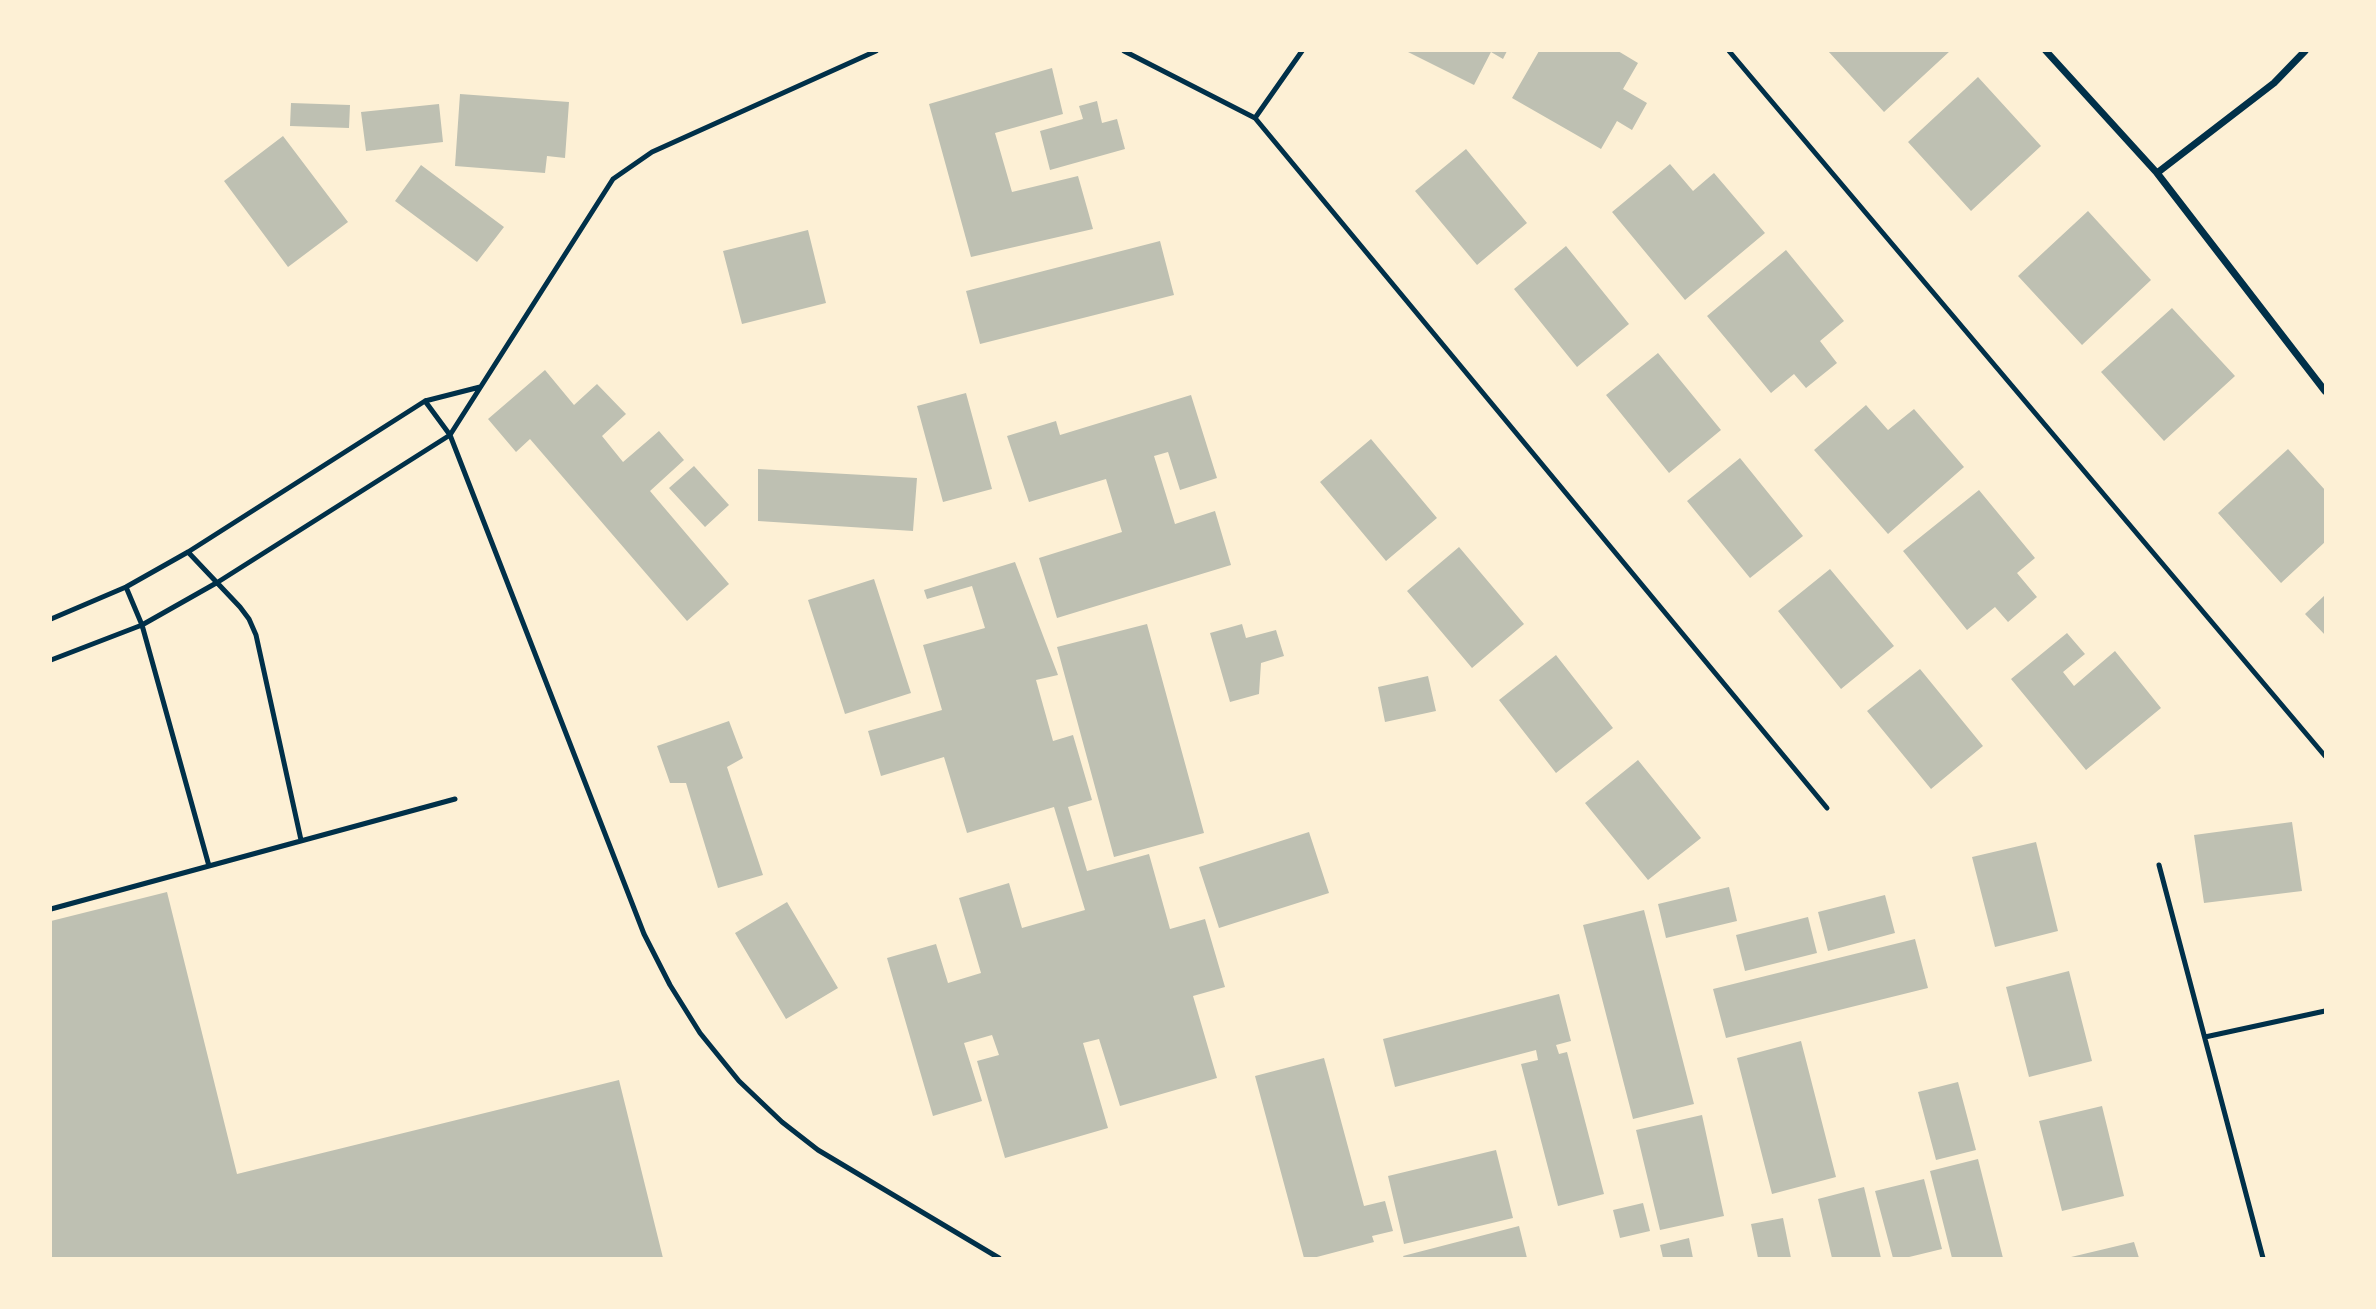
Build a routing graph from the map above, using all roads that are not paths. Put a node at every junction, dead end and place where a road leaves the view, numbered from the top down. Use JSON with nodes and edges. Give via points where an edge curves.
{"nodes":[{"id":1,"x":876,"y":51,"type":"edge"},
{"id":2,"x":1124,"y":51,"type":"edge"},
{"id":3,"x":1302,"y":51,"type":"edge"},
{"id":4,"x":1728,"y":51,"type":"edge"},
{"id":5,"x":2046,"y":51,"type":"edge"},
{"id":6,"x":2305,"y":51,"type":"edge"},
{"id":7,"x":1255,"y":118,"type":"junction"},
{"id":8,"x":2157,"y":173,"type":"junction"},
{"id":9,"x":480,"y":387,"type":"junction"},
{"id":10,"x":2325,"y":391,"type":"edge"},
{"id":11,"x":425,"y":401,"type":"junction"},
{"id":12,"x":450,"y":435,"type":"junction"},
{"id":13,"x":188,"y":552,"type":"junction"},
{"id":14,"x":218,"y":582,"type":"junction"},
{"id":15,"x":126,"y":587,"type":"junction"},
{"id":16,"x":51,"y":619,"type":"edge"},
{"id":17,"x":142,"y":625,"type":"junction"},
{"id":18,"x":51,"y":660,"type":"edge"},
{"id":19,"x":2325,"y":756,"type":"edge"},
{"id":20,"x":455,"y":799,"type":"dead end"},
{"id":21,"x":1827,"y":808,"type":"dead end"},
{"id":22,"x":301,"y":840,"type":"junction"},
{"id":23,"x":2159,"y":864,"type":"dead end"},
{"id":24,"x":209,"y":866,"type":"junction"},
{"id":25,"x":51,"y":909,"type":"edge"},
{"id":26,"x":2325,"y":1011,"type":"edge"},
{"id":27,"x":2206,"y":1037,"type":"junction"},
{"id":28,"x":999,"y":1258,"type":"edge"},
{"id":29,"x":2263,"y":1258,"type":"edge"}],
"edges":[{"from":1,"to":9,"type":"lane","via":[[652,152],[613,179]]},
{"from":2,"to":7,"type":"lane"},
{"from":3,"to":7,"type":"lane"},
{"from":4,"to":19,"type":"lane"},
{"from":5,"to":8,"type":"street"},
{"from":6,"to":8,"type":"street","via":[[2274,83]]},
{"from":7,"to":21,"type":"lane"},
{"from":8,"to":10,"type":"street"},
{"from":9,"to":11,"type":"lane"},
{"from":9,"to":12,"type":"lane"},
{"from":11,"to":12,"type":"lane"},
{"from":11,"to":13,"type":"lane"},
{"from":12,"to":14,"type":"lane"},
{"from":12,"to":28,"type":"lane","via":[[644,934],[700,1033],[739,1081],[818,1150]]},
{"from":13,"to":14,"type":"lane"},
{"from":13,"to":15,"type":"lane"},
{"from":14,"to":17,"type":"lane"},
{"from":14,"to":22,"type":"lane","via":[[249,619],[256,635]]},
{"from":15,"to":16,"type":"lane"},
{"from":15,"to":17,"type":"lane"},
{"from":17,"to":18,"type":"lane"},
{"from":17,"to":24,"type":"lane"},
{"from":20,"to":22,"type":"lane"},
{"from":22,"to":24,"type":"lane"},
{"from":23,"to":27,"type":"lane"},
{"from":24,"to":25,"type":"lane"},
{"from":26,"to":27,"type":"lane"},
{"from":27,"to":29,"type":"lane"}]}
